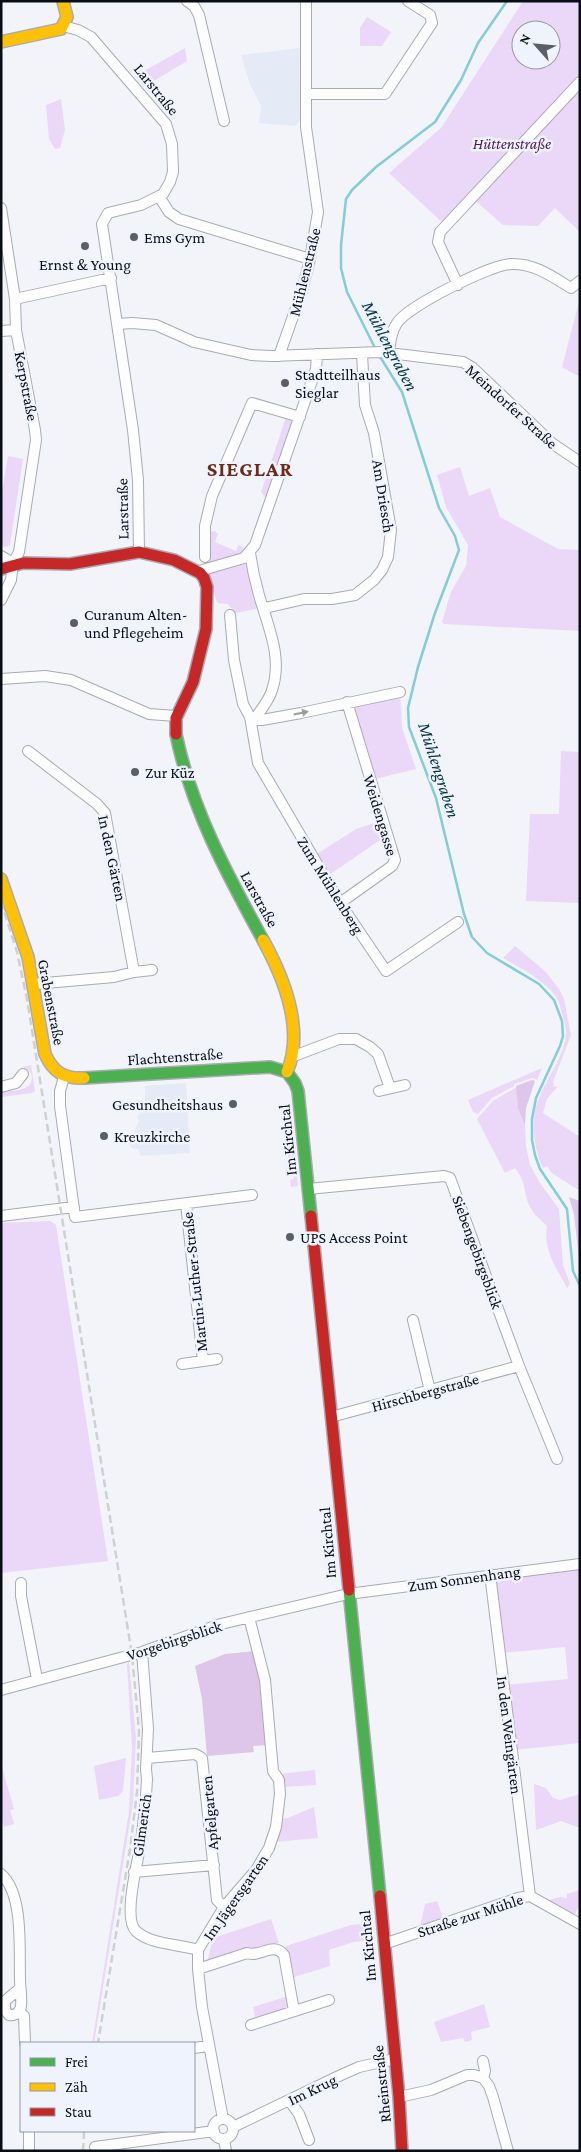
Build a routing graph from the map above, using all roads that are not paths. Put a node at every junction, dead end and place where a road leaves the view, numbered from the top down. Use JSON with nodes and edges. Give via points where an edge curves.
{"nodes":[{"id":1,"x":63,"y":1,"type":"edge"},
{"id":2,"x":187,"y":1,"type":"edge"},
{"id":3,"x":306,"y":1,"type":"edge"},
{"id":4,"x":408,"y":1,"type":"edge"},
{"id":5,"x":63,"y":26,"type":"junction"},
{"id":6,"x":1,"y":42,"type":"edge"},
{"id":7,"x":580,"y":82,"type":"edge"},
{"id":8,"x":306,"y":94,"type":"junction"},
{"id":9,"x":224,"y":122,"type":"dead end"},
{"id":10,"x":160,"y":198,"type":"junction"},
{"id":11,"x":1,"y":208,"type":"edge"},
{"id":12,"x":310,"y":259,"type":"junction"},
{"id":13,"x":110,"y":278,"type":"junction"},
{"id":14,"x":580,"y":281,"type":"edge"},
{"id":15,"x":458,"y":285,"type":"junction"},
{"id":16,"x":15,"y":299,"type":"junction"},
{"id":17,"x":118,"y":324,"type":"junction"},
{"id":18,"x":1,"y":330,"type":"edge"},
{"id":19,"x":16,"y":330,"type":"junction"},
{"id":20,"x":376,"y":353,"type":"junction"},
{"id":21,"x":317,"y":354,"type":"junction"},
{"id":22,"x":279,"y":356,"type":"junction"},
{"id":23,"x":300,"y":417,"type":"junction"},
{"id":24,"x":580,"y":462,"type":"edge"},
{"id":25,"x":139,"y":552,"type":"junction"},
{"id":26,"x":250,"y":553,"type":"junction"},
{"id":27,"x":1,"y":556,"type":"edge"},
{"id":28,"x":205,"y":557,"type":"dead end"},
{"id":29,"x":12,"y":563,"type":"junction"},
{"id":30,"x":1,"y":569,"type":"edge"},
{"id":31,"x":199,"y":572,"type":"junction"},
{"id":32,"x":1,"y":600,"type":"edge"},
{"id":33,"x":264,"y":608,"type":"junction"},
{"id":34,"x":230,"y":615,"type":"dead end"},
{"id":35,"x":1,"y":678,"type":"edge"},
{"id":36,"x":400,"y":692,"type":"dead end"},
{"id":37,"x":347,"y":702,"type":"junction"},
{"id":38,"x":176,"y":716,"type":"junction"},
{"id":39,"x":252,"y":719,"type":"junction"},
{"id":40,"x":28,"y":751,"type":"dead end"},
{"id":41,"x":1,"y":879,"type":"edge"},
{"id":42,"x":340,"y":903,"type":"junction"},
{"id":43,"x":458,"y":922,"type":"dead end"},
{"id":44,"x":152,"y":970,"type":"dead end"},
{"id":45,"x":134,"y":972,"type":"junction"},
{"id":46,"x":34,"y":984,"type":"junction"},
{"id":47,"x":294,"y":1056,"type":"junction"},
{"id":48,"x":287,"y":1072,"type":"junction"},
{"id":49,"x":23,"y":1074,"type":"dead end"},
{"id":50,"x":64,"y":1077,"type":"junction"},
{"id":51,"x":405,"y":1084,"type":"dead end"},
{"id":52,"x":1,"y":1087,"type":"edge"},
{"id":53,"x":390,"y":1088,"type":"junction"},
{"id":54,"x":379,"y":1091,"type":"dead end"},
{"id":55,"x":308,"y":1189,"type":"junction"},
{"id":56,"x":252,"y":1195,"type":"dead end"},
{"id":57,"x":186,"y":1204,"type":"junction"},
{"id":58,"x":74,"y":1212,"type":"junction"},
{"id":59,"x":1,"y":1216,"type":"edge"},
{"id":60,"x":413,"y":1320,"type":"dead end"},
{"id":61,"x":217,"y":1359,"type":"dead end"},
{"id":62,"x":203,"y":1361,"type":"junction"},
{"id":63,"x":182,"y":1364,"type":"dead end"},
{"id":64,"x":519,"y":1366,"type":"junction"},
{"id":65,"x":430,"y":1391,"type":"junction"},
{"id":66,"x":331,"y":1417,"type":"junction"},
{"id":67,"x":557,"y":1459,"type":"dead end"},
{"id":68,"x":580,"y":1564,"type":"edge"},
{"id":69,"x":490,"y":1574,"type":"junction"},
{"id":70,"x":22,"y":1583,"type":"dead end"},
{"id":71,"x":348,"y":1594,"type":"junction"},
{"id":72,"x":249,"y":1617,"type":"junction"},
{"id":73,"x":142,"y":1652,"type":"junction"},
{"id":74,"x":37,"y":1680,"type":"junction"},
{"id":75,"x":1,"y":1690,"type":"edge"},
{"id":76,"x":147,"y":1758,"type":"junction"},
{"id":77,"x":214,"y":1865,"type":"junction"},
{"id":78,"x":134,"y":1872,"type":"junction"},
{"id":79,"x":1,"y":1874,"type":"edge"},
{"id":80,"x":530,"y":1896,"type":"junction"},
{"id":81,"x":224,"y":1907,"type":"junction"},
{"id":82,"x":580,"y":1924,"type":"edge"},
{"id":83,"x":384,"y":1944,"type":"junction"},
{"id":84,"x":198,"y":1950,"type":"junction"},
{"id":85,"x":198,"y":1969,"type":"junction"},
{"id":86,"x":20,"y":1989,"type":"junction"},
{"id":87,"x":329,"y":2000,"type":"dead end"},
{"id":88,"x":294,"y":2011,"type":"junction"},
{"id":89,"x":19,"y":2012,"type":"junction"},
{"id":90,"x":390,"y":2014,"type":"joint"},
{"id":91,"x":251,"y":2026,"type":"dead end"},
{"id":92,"x":25,"y":2042,"type":"edge"},
{"id":93,"x":208,"y":2046,"type":"junction"},
{"id":94,"x":195,"y":2048,"type":"edge"},
{"id":95,"x":395,"y":2059,"type":"junction"},
{"id":96,"x":483,"y":2061,"type":"dead end"},
{"id":97,"x":483,"y":2078,"type":"junction"},
{"id":98,"x":399,"y":2097,"type":"junction"},
{"id":99,"x":289,"y":2100,"type":"junction"},
{"id":100,"x":223,"y":2119,"type":"junction"},
{"id":101,"x":233,"y":2127,"type":"junction"},
{"id":102,"x":214,"y":2131,"type":"junction"},
{"id":103,"x":29,"y":2132,"type":"edge"},
{"id":104,"x":224,"y":2139,"type":"junction"},
{"id":105,"x":309,"y":2140,"type":"dead end"},
{"id":106,"x":95,"y":2147,"type":"dead end"},
{"id":107,"x":29,"y":2151,"type":"edge"},
{"id":108,"x":226,"y":2151,"type":"edge"},
{"id":109,"x":402,"y":2151,"type":"edge"},
{"id":110,"x":508,"y":2151,"type":"edge"}],
"edges":[{"from":1,"to":5,"type":"street","via":[[67,17]]},
{"from":2,"to":9,"type":"street","via":[[199,16]]},
{"from":3,"to":8,"type":"street","name":"Mühlenstraße"},
{"from":4,"to":8,"type":"street","via":[[430,15],[432,23],[385,94]]},
{"from":5,"to":6,"type":"street","via":[[57,31]]},
{"from":5,"to":10,"type":"street","name":"Larstraße","via":[[92,37],[166,124],[172,144],[173,172]]},
{"from":7,"to":15,"type":"street","via":[[440,232],[438,242]]},
{"from":8,"to":12,"type":"street","name":"Mühlenstraße","via":[[306,128],[318,212]]},
{"from":10,"to":12,"type":"street","via":[[169,212],[179,219]]},
{"from":10,"to":13,"type":"street","name":"Larstraße","via":[[108,213],[103,220]]},
{"from":11,"to":16,"type":"street","name":"Kerpstraße"},
{"from":12,"to":22,"type":"street","name":"Mühlenstraße"},
{"from":13,"to":16,"type":"street"},
{"from":13,"to":17,"type":"street","name":"Larstraße"},
{"from":14,"to":15,"type":"street","via":[[571,288],[531,266],[512,264],[495,267]]},
{"from":15,"to":20,"type":"street","via":[[404,315]]},
{"from":16,"to":19,"type":"street","name":"Kerpstraße"},
{"from":17,"to":22,"type":"street","name":"Meindorfer Straße","via":[[148,324],[212,347],[251,355]]},
{"from":17,"to":25,"type":"street","name":"Larstraße","via":[[138,480]]},
{"from":18,"to":19,"type":"street"},
{"from":19,"to":29,"type":"street","name":"Kerpstraße","via":[[36,440],[19,552]]},
{"from":20,"to":21,"type":"street","name":"Meindorfer Straße"},
{"from":20,"to":24,"type":"street","name":"Meindorfer Straße","via":[[468,364],[553,444]]},
{"from":20,"to":33,"type":"street","name":"Am Driesch","via":[[365,405],[374,433],[390,530],[388,557],[374,580],[355,595],[304,599]]},
{"from":21,"to":22,"type":"street","name":"Meindorfer Straße"},
{"from":21,"to":23,"type":"street","via":[[316,369]]},
{"from":23,"to":26,"type":"street"},
{"from":23,"to":28,"type":"street","via":[[252,403],[212,496],[205,526]]},
{"from":25,"to":29,"type":"street","via":[[59,565]]},
{"from":25,"to":31,"type":"street","name":"Larstraße","via":[[175,561]]},
{"from":26,"to":31,"type":"street"},
{"from":26,"to":33,"type":"street"},
{"from":27,"to":29,"type":"street"},
{"from":29,"to":30,"type":"street"},
{"from":29,"to":32,"type":"street","via":[[11,580]]},
{"from":31,"to":38,"type":"street","via":[[208,587],[207,615],[193,682]]},
{"from":33,"to":39,"type":"street","via":[[276,656],[276,676],[268,699]]},
{"from":34,"to":39,"type":"street","name":"Zum Mühlenberg","via":[[234,660],[243,704]]},
{"from":35,"to":38,"type":"street","via":[[59,677],[149,714]]},
{"from":36,"to":37,"type":"street"},
{"from":39,"to":37,"type":"street","one_way":true,"via":[[286,716]]},
{"from":37,"to":42,"type":"street","name":"Weidengasse","via":[[395,860],[392,866]]},
{"from":38,"to":47,"type":"street","name":"Larstraße","via":[[186,777],[203,825],[283,979],[289,1000]]},
{"from":39,"to":42,"type":"street","name":"Zum Mühlenberg","via":[[261,769]]},
{"from":40,"to":45,"type":"street","name":"In den Gärten","via":[[105,813]]},
{"from":41,"to":46,"type":"street","name":"Grabenstraße"},
{"from":42,"to":43,"type":"street","name":"Zum Mühlenberg","via":[[386,971]]},
{"from":44,"to":45,"type":"street"},
{"from":45,"to":46,"type":"street","via":[[114,977]]},
{"from":46,"to":50,"type":"street","name":"Grabenstraße","via":[[45,1054],[51,1068]]},
{"from":47,"to":48,"type":"street","name":"Larstraße"},
{"from":47,"to":53,"type":"street","via":[[335,1040],[356,1039],[378,1054]]},
{"from":48,"to":50,"type":"street","name":"Flachtenstraße","via":[[270,1067]]},
{"from":48,"to":55,"type":"street","name":"Im Kirchtal","via":[[294,1080],[300,1104]]},
{"from":49,"to":52,"type":"street","via":[[16,1083]]},
{"from":50,"to":58,"type":"street","via":[[60,1106]]},
{"from":51,"to":53,"type":"street"},
{"from":53,"to":54,"type":"street"},
{"from":55,"to":64,"type":"street","name":"Siebengebirgsblick","via":[[450,1178]]},
{"from":55,"to":66,"type":"street","name":"Im Kirchtal"},
{"from":56,"to":57,"type":"street","name":"Martin-Luther-Straße"},
{"from":57,"to":58,"type":"street","name":"Martin-Luther-Straße"},
{"from":57,"to":62,"type":"street","name":"Martin-Luther-Straße"},
{"from":58,"to":59,"type":"street","name":"Martin-Luther-Straße"},
{"from":60,"to":65,"type":"street"},
{"from":61,"to":62,"type":"street","name":"Martin-Luther-Straße"},
{"from":62,"to":63,"type":"street","name":"Martin-Luther-Straße"},
{"from":64,"to":65,"type":"street","name":"Hirschbergstraße"},
{"from":64,"to":67,"type":"street","name":"Siebengebirgsblick"},
{"from":65,"to":66,"type":"street","name":"Hirschbergstraße"},
{"from":66,"to":71,"type":"street","name":"Im Kirchtal"},
{"from":68,"to":69,"type":"street","name":"Zum Sonnenhang"},
{"from":69,"to":71,"type":"street","name":"Zum Sonnenhang"},
{"from":69,"to":80,"type":"street","name":"In den Weingärten"},
{"from":70,"to":74,"type":"street","via":[[21,1596]]},
{"from":71,"to":72,"type":"street","name":"Vorgebirgsblick"},
{"from":71,"to":83,"type":"street","name":"Im Kirchtal"},
{"from":72,"to":73,"type":"street","name":"Vorgebirgsblick"},
{"from":72,"to":81,"type":"street","name":"Im Jägersgarten","via":[[265,1680],[273,1771],[279,1780],[280,1802],[276,1827],[265,1856]]},
{"from":73,"to":74,"type":"street","name":"Vorgebirgsblick"},
{"from":73,"to":76,"type":"street","name":"Gilmerich"},
{"from":74,"to":75,"type":"street","name":"Vorgebirgsblick"},
{"from":76,"to":77,"type":"street","name":"Apfelgarten","via":[[195,1754],[202,1758]]},
{"from":76,"to":78,"type":"street","name":"Gilmerich","via":[[145,1814]]},
{"from":77,"to":78,"type":"street","name":"Apfelgarten"},
{"from":77,"to":81,"type":"street","name":"Apfelgarten","via":[[217,1900]]},
{"from":78,"to":84,"type":"street","name":"Gilmerich","via":[[130,1910],[133,1929],[149,1939]]},
{"from":79,"to":86,"type":"street","via":[[11,1886],[16,1904]]},
{"from":80,"to":82,"type":"street","name":"Straße zur Mühle"},
{"from":80,"to":83,"type":"street","name":"Straße zur Mühle"},
{"from":81,"to":84,"type":"street","name":"Im Jägersgarten"},
{"from":83,"to":90,"type":"street","name":"Im Kirchtal"},
{"from":84,"to":85,"type":"street","name":"Im Jägersgarten"},
{"from":85,"to":88,"type":"street","via":[[246,1953],[277,1950],[284,1955]]},
{"from":85,"to":93,"type":"street","name":"Im Jägersgarten"},
{"from":86,"to":89,"type":"street","via":[[22,2001]]},
{"from":86,"to":89,"type":"street","via":[[4,2005],[9,2015]]},
{"from":87,"to":88,"type":"street"},
{"from":88,"to":91,"type":"street"},
{"from":89,"to":92,"type":"street","via":[[24,2016]]},
{"from":90,"to":95,"type":"street","name":"Rheinstraße"},
{"from":93,"to":94,"type":"street"},
{"from":93,"to":100,"type":"street","name":"Im Jägersgarten"},
{"from":95,"to":98,"type":"street","name":"Rheinstraße"},
{"from":95,"to":99,"type":"street","name":"Im Krug","via":[[359,2067]]},
{"from":96,"to":97,"type":"street"},
{"from":97,"to":98,"type":"street","via":[[467,2075],[431,2090]]},
{"from":97,"to":110,"type":"street","via":[[493,2097]]},
{"from":98,"to":109,"type":"street","name":"Rheinstraße"},
{"from":99,"to":101,"type":"street","name":"Im Krug"},
{"from":99,"to":105,"type":"street","via":[[299,2114]]},
{"from":100,"to":101,"type":"street"},
{"from":100,"to":102,"type":"street","via":[[216,2123]]},
{"from":101,"to":104,"type":"street","via":[[231,2135]]},
{"from":102,"to":104,"type":"street","via":[[217,2137]]},
{"from":102,"to":106,"type":"street"},
{"from":103,"to":107,"type":"street"},
{"from":104,"to":108,"type":"street"}]}
